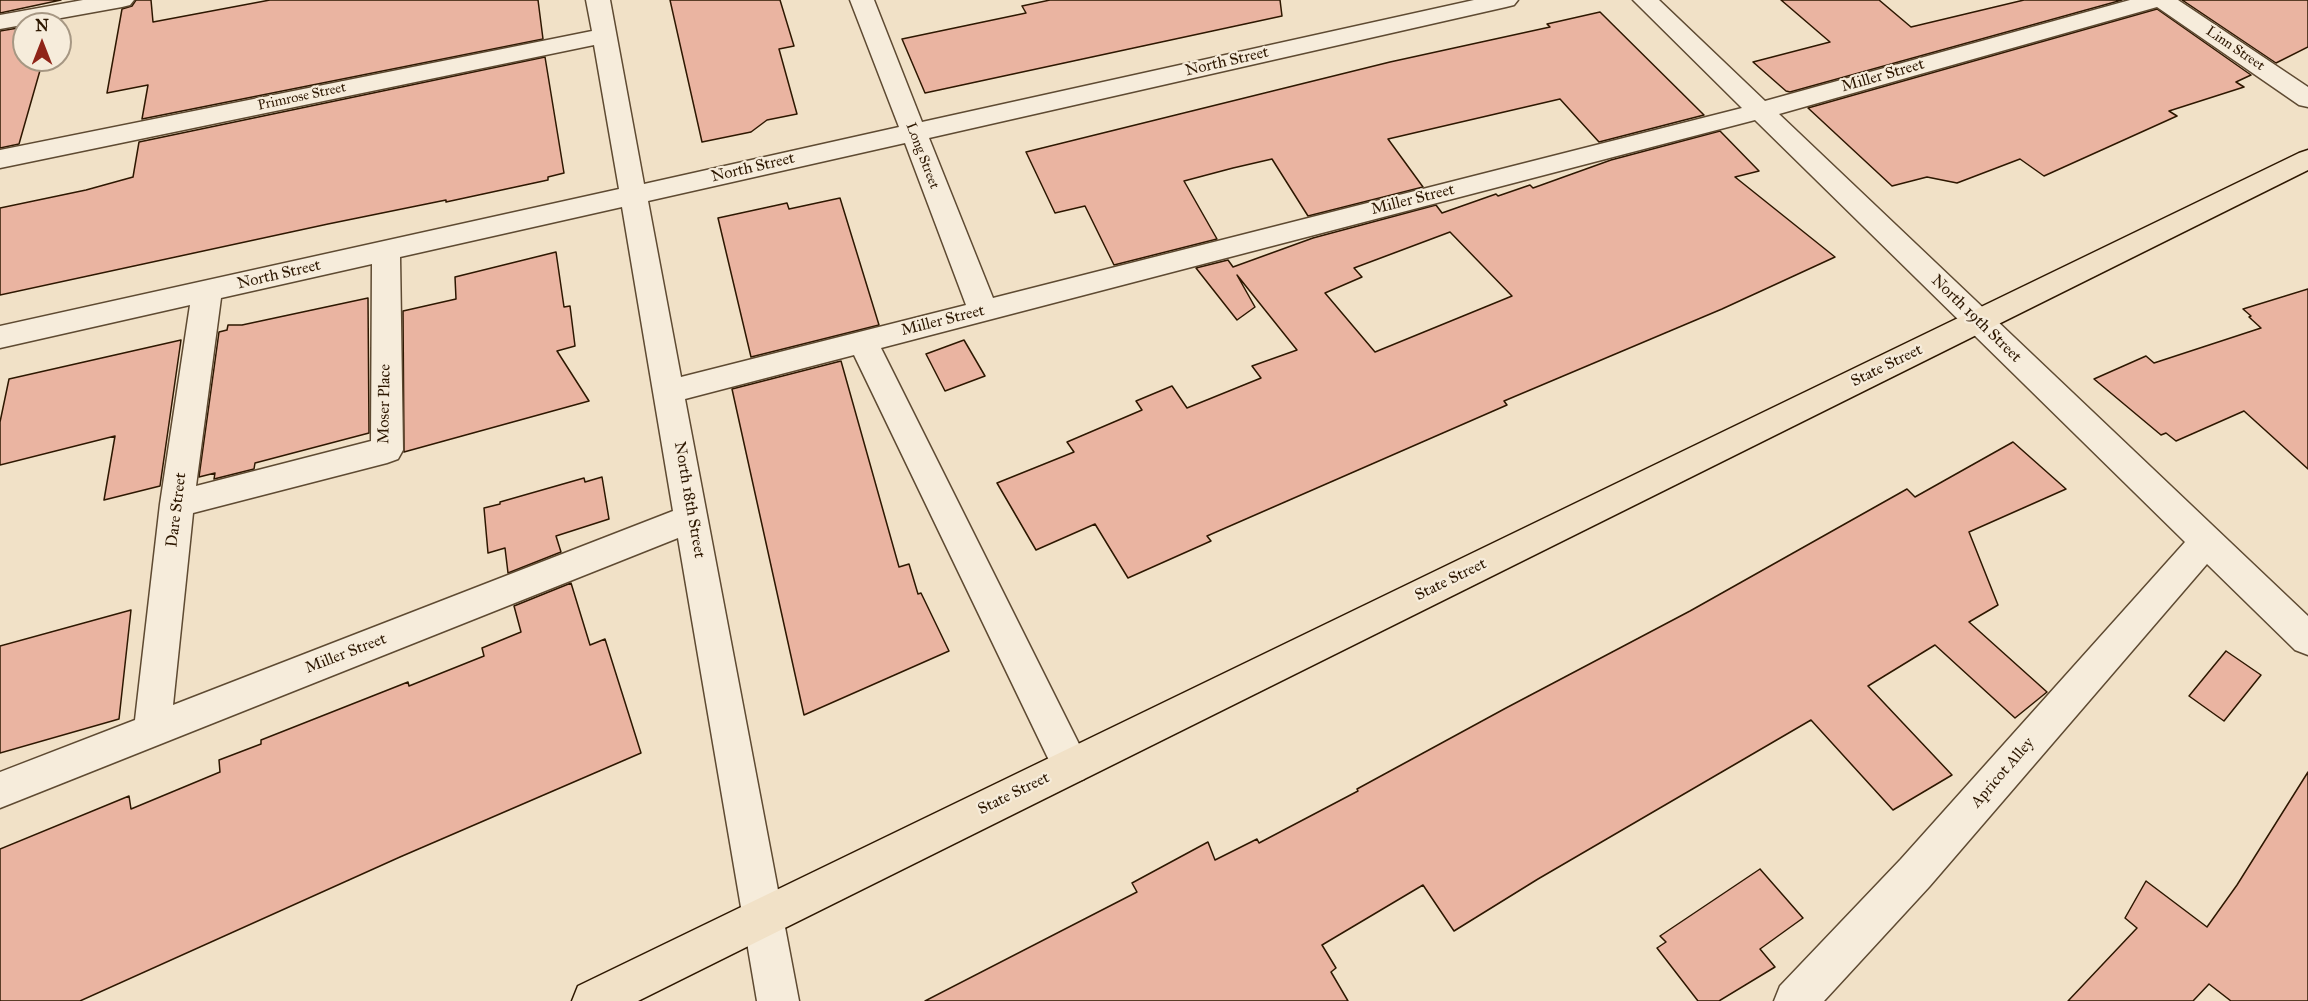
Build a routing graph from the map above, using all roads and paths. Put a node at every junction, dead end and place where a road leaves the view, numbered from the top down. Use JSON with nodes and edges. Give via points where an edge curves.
{"nodes":[{"id":1,"x":122,"y":0,"type":"edge"},
{"id":2,"x":598,"y":0,"type":"edge"},
{"id":3,"x":862,"y":0,"type":"edge"},
{"id":4,"x":1506,"y":0,"type":"edge"},
{"id":5,"x":1645,"y":0,"type":"edge"},
{"id":6,"x":2156,"y":0,"type":"edge"},
{"id":7,"x":2162,"y":0,"type":"edge"},
{"id":8,"x":0,"y":22,"type":"edge"},
{"id":9,"x":604,"y":36,"type":"junction"},
{"id":10,"x":2308,"y":99,"type":"edge"},
{"id":11,"x":1760,"y":111,"type":"junction"},
{"id":12,"x":913,"y":132,"type":"junction"},
{"id":13,"x":0,"y":159,"type":"edge"},
{"id":14,"x":2308,"y":159,"type":"edge"},
{"id":15,"x":633,"y":195,"type":"junction"},
{"id":16,"x":386,"y":251,"type":"junction"},
{"id":17,"x":207,"y":291,"type":"junction"},
{"id":18,"x":983,"y":311,"type":"junction"},
{"id":19,"x":1978,"y":321,"type":"junction"},
{"id":20,"x":0,"y":337,"type":"edge"},
{"id":21,"x":863,"y":342,"type":"junction"},
{"id":22,"x":669,"y":392,"type":"junction"},
{"id":23,"x":177,"y":504,"type":"junction"},
{"id":24,"x":692,"y":518,"type":"junction"},
{"id":25,"x":2206,"y":541,"type":"junction"},
{"id":26,"x":2308,"y":639,"type":"edge"},
{"id":27,"x":152,"y":729,"type":"junction"},
{"id":28,"x":1071,"y":766,"type":"junction"},
{"id":29,"x":0,"y":790,"type":"edge"},
{"id":30,"x":762,"y":918,"type":"junction"},
{"id":31,"x":593,"y":1001,"type":"edge"},
{"id":32,"x":778,"y":1001,"type":"edge"},
{"id":33,"x":1795,"y":1001,"type":"edge"}],
"edges":[{"from":1,"to":8,"type":"street"},
{"from":2,"to":9,"type":"street","name":"North 18th Street"},
{"from":3,"to":12,"type":"street","name":"Long Street"},
{"from":4,"to":12,"type":"street","name":"North Street"},
{"from":5,"to":11,"type":"street","name":"North 19th Street"},
{"from":6,"to":11,"type":"street","name":"Miller Street"},
{"from":7,"to":10,"type":"street","name":"Linn Street"},
{"from":9,"to":13,"type":"street","name":"Primrose Street"},
{"from":9,"to":15,"type":"street","name":"North 18th Street"},
{"from":11,"to":18,"type":"street","name":"Miller Street"},
{"from":11,"to":19,"type":"street","name":"North 19th Street"},
{"from":12,"to":15,"type":"street","name":"North Street"},
{"from":12,"to":18,"type":"street","name":"Long Street"},
{"from":14,"to":19,"type":"main road","name":"State Street"},
{"from":15,"to":16,"type":"street","name":"North Street"},
{"from":15,"to":22,"type":"street","name":"North 18th Street"},
{"from":16,"to":17,"type":"street","name":"North Street"},
{"from":16,"to":23,"type":"street","name":"Moser Place","via":[[387,450]]},
{"from":17,"to":20,"type":"street","name":"North Street"},
{"from":17,"to":23,"type":"street","name":"Dare Street"},
{"from":18,"to":21,"type":"street","name":"Miller Street"},
{"from":19,"to":25,"type":"street","name":"North 19th Street"},
{"from":19,"to":28,"type":"main road","name":"State Street"},
{"from":21,"to":22,"type":"street","name":"Miller Street"},
{"from":21,"to":28,"type":"street"},
{"from":22,"to":24,"type":"street","name":"North 18th Street"},
{"from":23,"to":27,"type":"street","name":"Dare Street"},
{"from":24,"to":27,"type":"street","name":"Miller Street"},
{"from":24,"to":30,"type":"street","name":"North 18th Street"},
{"from":25,"to":26,"type":"street","name":"North 19th Street"},
{"from":25,"to":33,"type":"street","name":"Apricot Alley","via":[[1915,873]]},
{"from":27,"to":29,"type":"street","name":"Miller Street"},
{"from":28,"to":30,"type":"main road","name":"State Street"},
{"from":30,"to":31,"type":"main road","name":"State Street"},
{"from":30,"to":32,"type":"street","name":"North 18th Street"}]}
